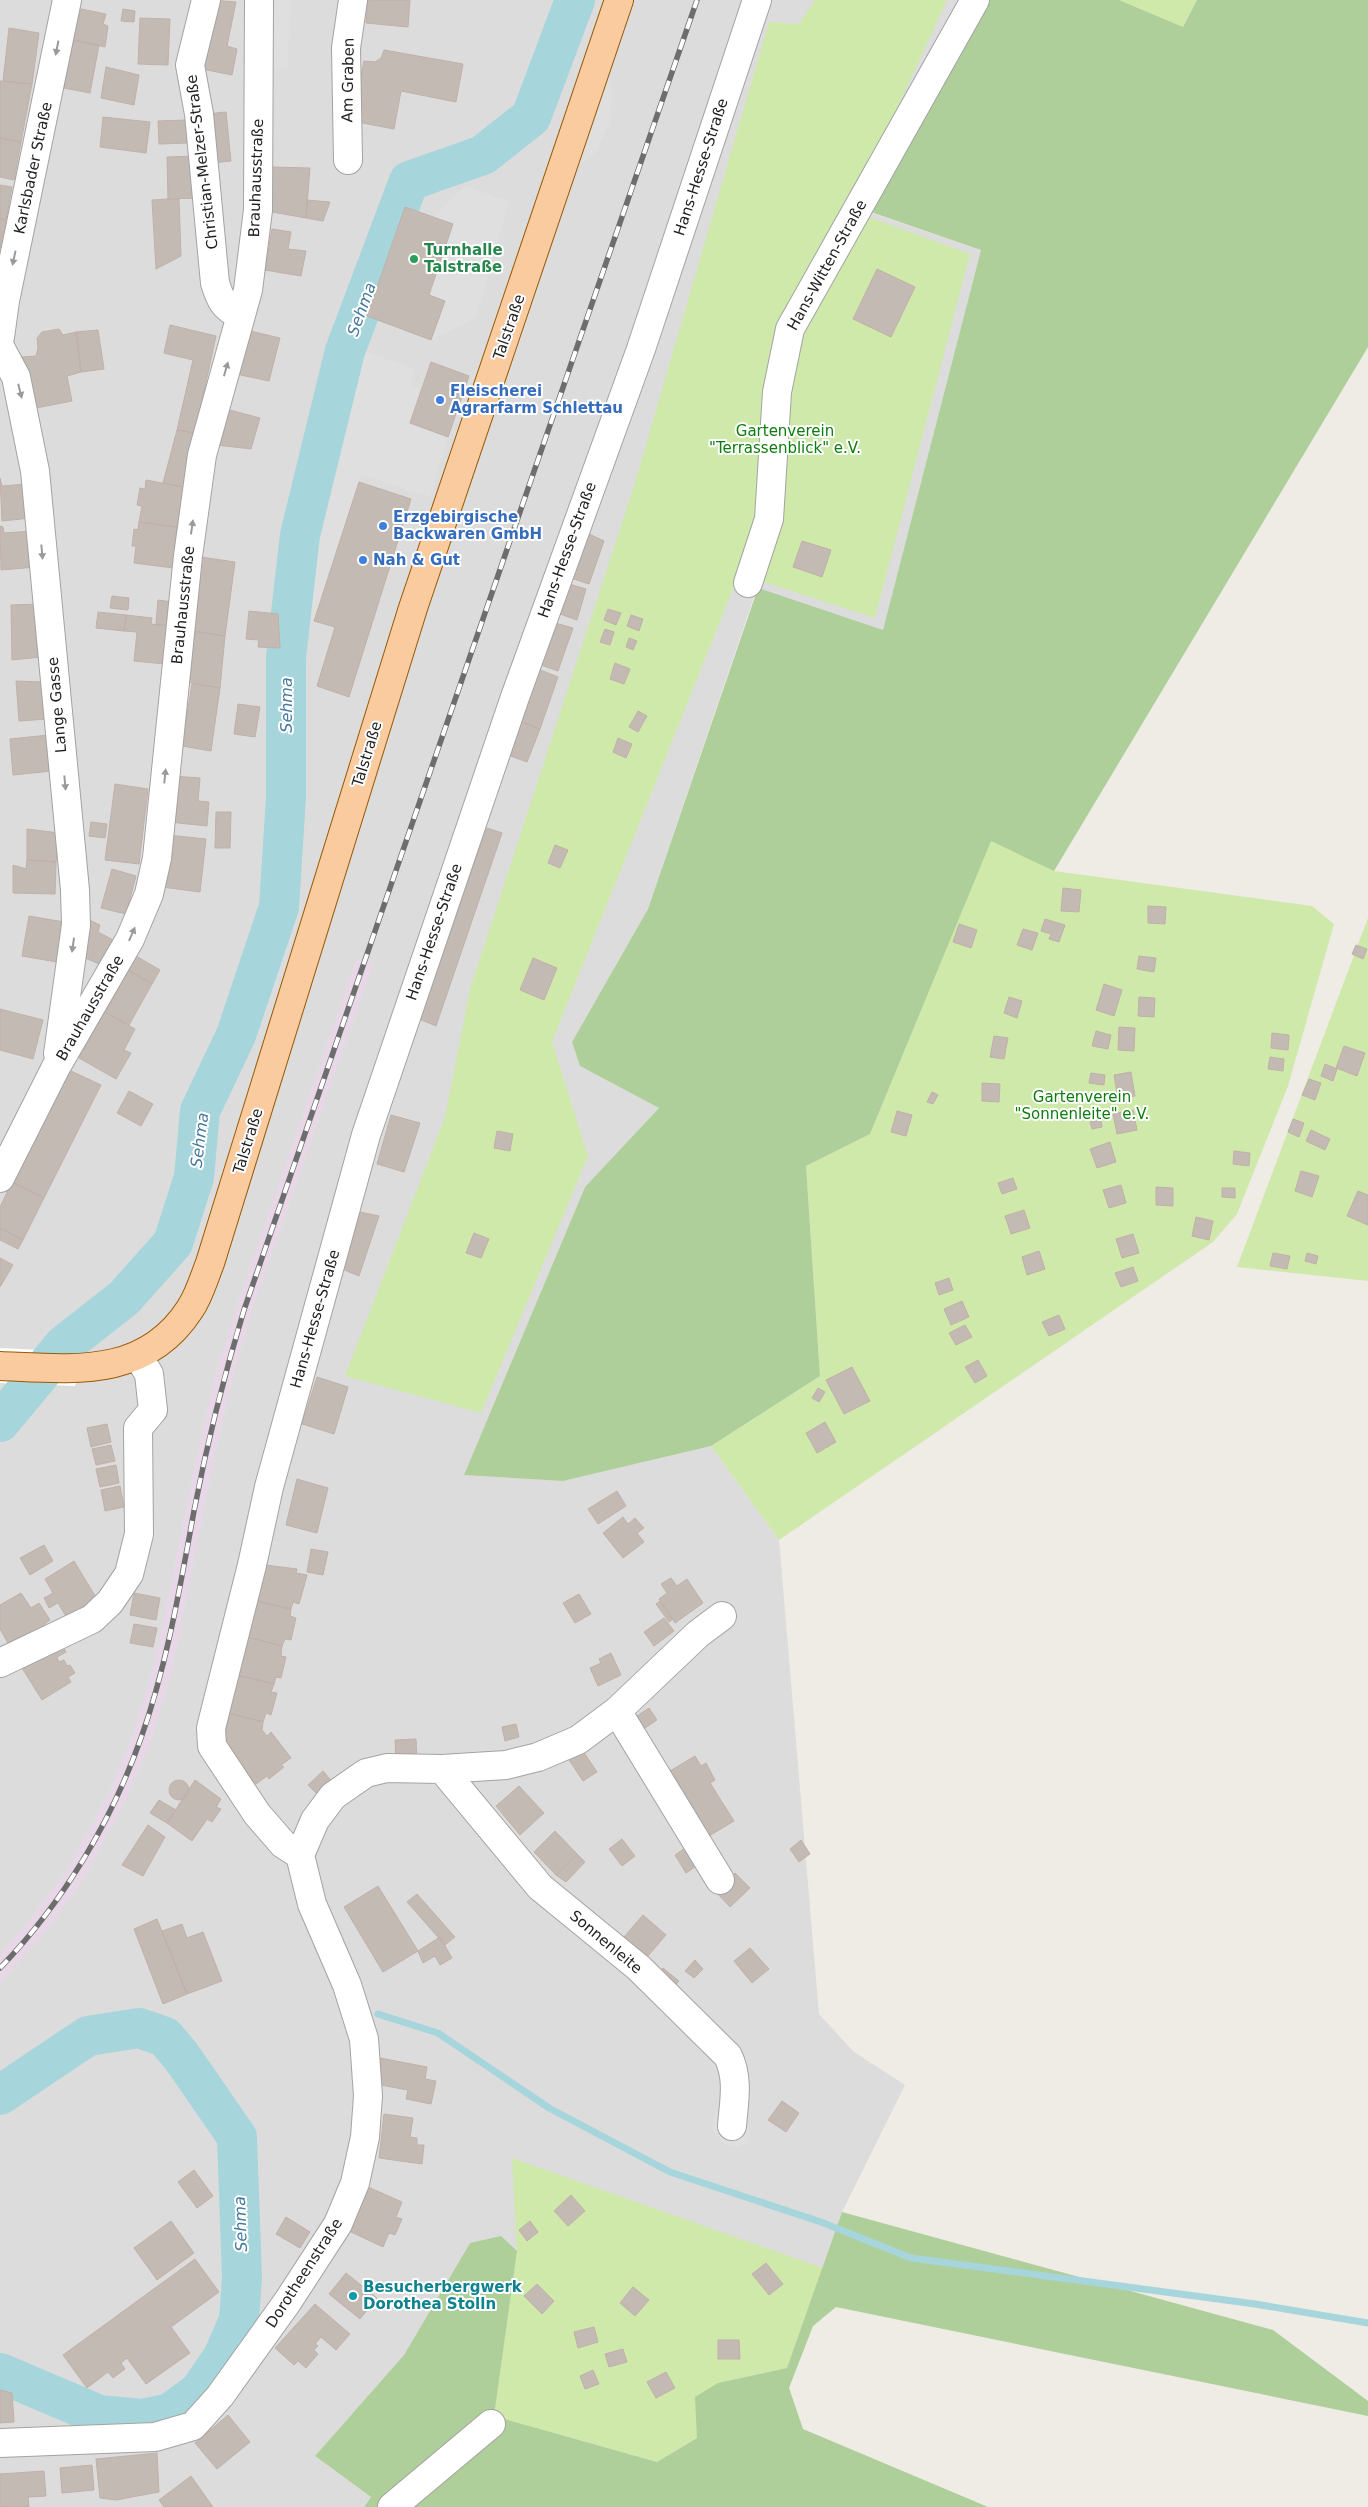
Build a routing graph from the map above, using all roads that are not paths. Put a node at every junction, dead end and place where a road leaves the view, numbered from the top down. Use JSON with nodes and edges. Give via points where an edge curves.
{"nodes":[{"id":1,"x":67,"y":0,"type":"edge"},
{"id":2,"x":206,"y":0,"type":"edge"},
{"id":3,"x":259,"y":0,"type":"edge"},
{"id":4,"x":353,"y":0,"type":"edge"},
{"id":5,"x":620,"y":0,"type":"edge"},
{"id":6,"x":757,"y":0,"type":"edge"},
{"id":7,"x":974,"y":0,"type":"edge"},
{"id":8,"x":348,"y":160,"type":"dead end"},
{"id":9,"x":3,"y":301,"type":"edge"},
{"id":10,"x":241,"y":315,"type":"junction"},
{"id":11,"x":0,"y":337,"type":"edge"},
{"id":12,"x":0,"y":347,"type":"edge"},
{"id":13,"x":748,"y":583,"type":"dead end"},
{"id":14,"x":56,"y":1067,"type":"junction"},
{"id":15,"x":0,"y":1178,"type":"edge"},
{"id":16,"x":138,"y":1356,"type":"junction"},
{"id":17,"x":0,"y":1366,"type":"edge"},
{"id":18,"x":722,"y":1616,"type":"dead end"},
{"id":19,"x":0,"y":1663,"type":"edge"},
{"id":20,"x":618,"y":1711,"type":"junction"},
{"id":21,"x":442,"y":1769,"type":"junction"},
{"id":22,"x":300,"y":1855,"type":"junction"},
{"id":23,"x":720,"y":1880,"type":"dead end"},
{"id":24,"x":732,"y":2126,"type":"dead end"},
{"id":25,"x":491,"y":2424,"type":"dead end"},
{"id":26,"x":0,"y":2443,"type":"edge"},
{"id":27,"x":392,"y":2507,"type":"edge"}],
"edges":[{"from":1,"to":9,"type":"street","name":"Karlsbader Straße","one_way":true},
{"from":2,"to":10,"type":"street","name":"Christian-Melzer-Straße","via":[[190,64],[200,124],[215,283],[220,299],[230,311]]},
{"from":3,"to":10,"type":"street","name":"Brauhausstraße","via":[[258,210],[248,290]]},
{"from":4,"to":8,"type":"street","name":"Am Graben","via":[[346,48]]},
{"from":5,"to":16,"type":"main road","name":"Talstraße","via":[[413,608],[210,1263],[192,1308],[177,1328],[154,1348]]},
{"from":6,"to":22,"type":"street","name":"Hans-Hesse-Straße","via":[[641,349],[403,1020],[364,1144],[269,1487],[211,1728],[212,1746],[258,1814],[283,1844]]},
{"from":7,"to":13,"type":"street","name":"Hans-Witten-Straße","via":[[790,329],[777,392],[769,519]]},
{"from":9,"to":11,"type":"street","name":"Karlsbader Straße"},
{"from":14,"to":10,"type":"street","name":"Brauhausstraße","one_way":true,"via":[[130,940],[148,894],[157,858],[188,556],[202,455]]},
{"from":12,"to":14,"type":"street","name":"Lange Gasse","one_way":true,"via":[[16,377],[35,471],[75,890],[76,925]]},
{"from":14,"to":15,"type":"street","name":"Brauhausstraße"},
{"from":16,"to":17,"type":"main road","name":"Talstraße","via":[[79,1370]]},
{"from":16,"to":19,"type":"street","via":[[149,1374],[153,1410],[138,1428],[139,1534],[129,1574],[110,1602],[92,1619]]},
{"from":18,"to":20,"type":"street","via":[[698,1634]]},
{"from":20,"to":21,"type":"street","via":[[578,1740],[538,1757],[506,1765]]},
{"from":20,"to":23,"type":"street"},
{"from":21,"to":22,"type":"street","via":[[386,1768],[355,1779],[333,1796],[315,1820]]},
{"from":21,"to":24,"type":"street","name":"Sonnenleite","via":[[540,1887],[639,1968],[728,2056],[736,2080]]},
{"from":22,"to":26,"type":"street","name":"Dorotheenstraße","via":[[312,1904],[347,1985],[364,2039],[368,2096],[365,2137],[355,2183],[338,2224],[288,2301],[220,2396],[194,2426],[154,2437]]},
{"from":25,"to":27,"type":"street"}]}
